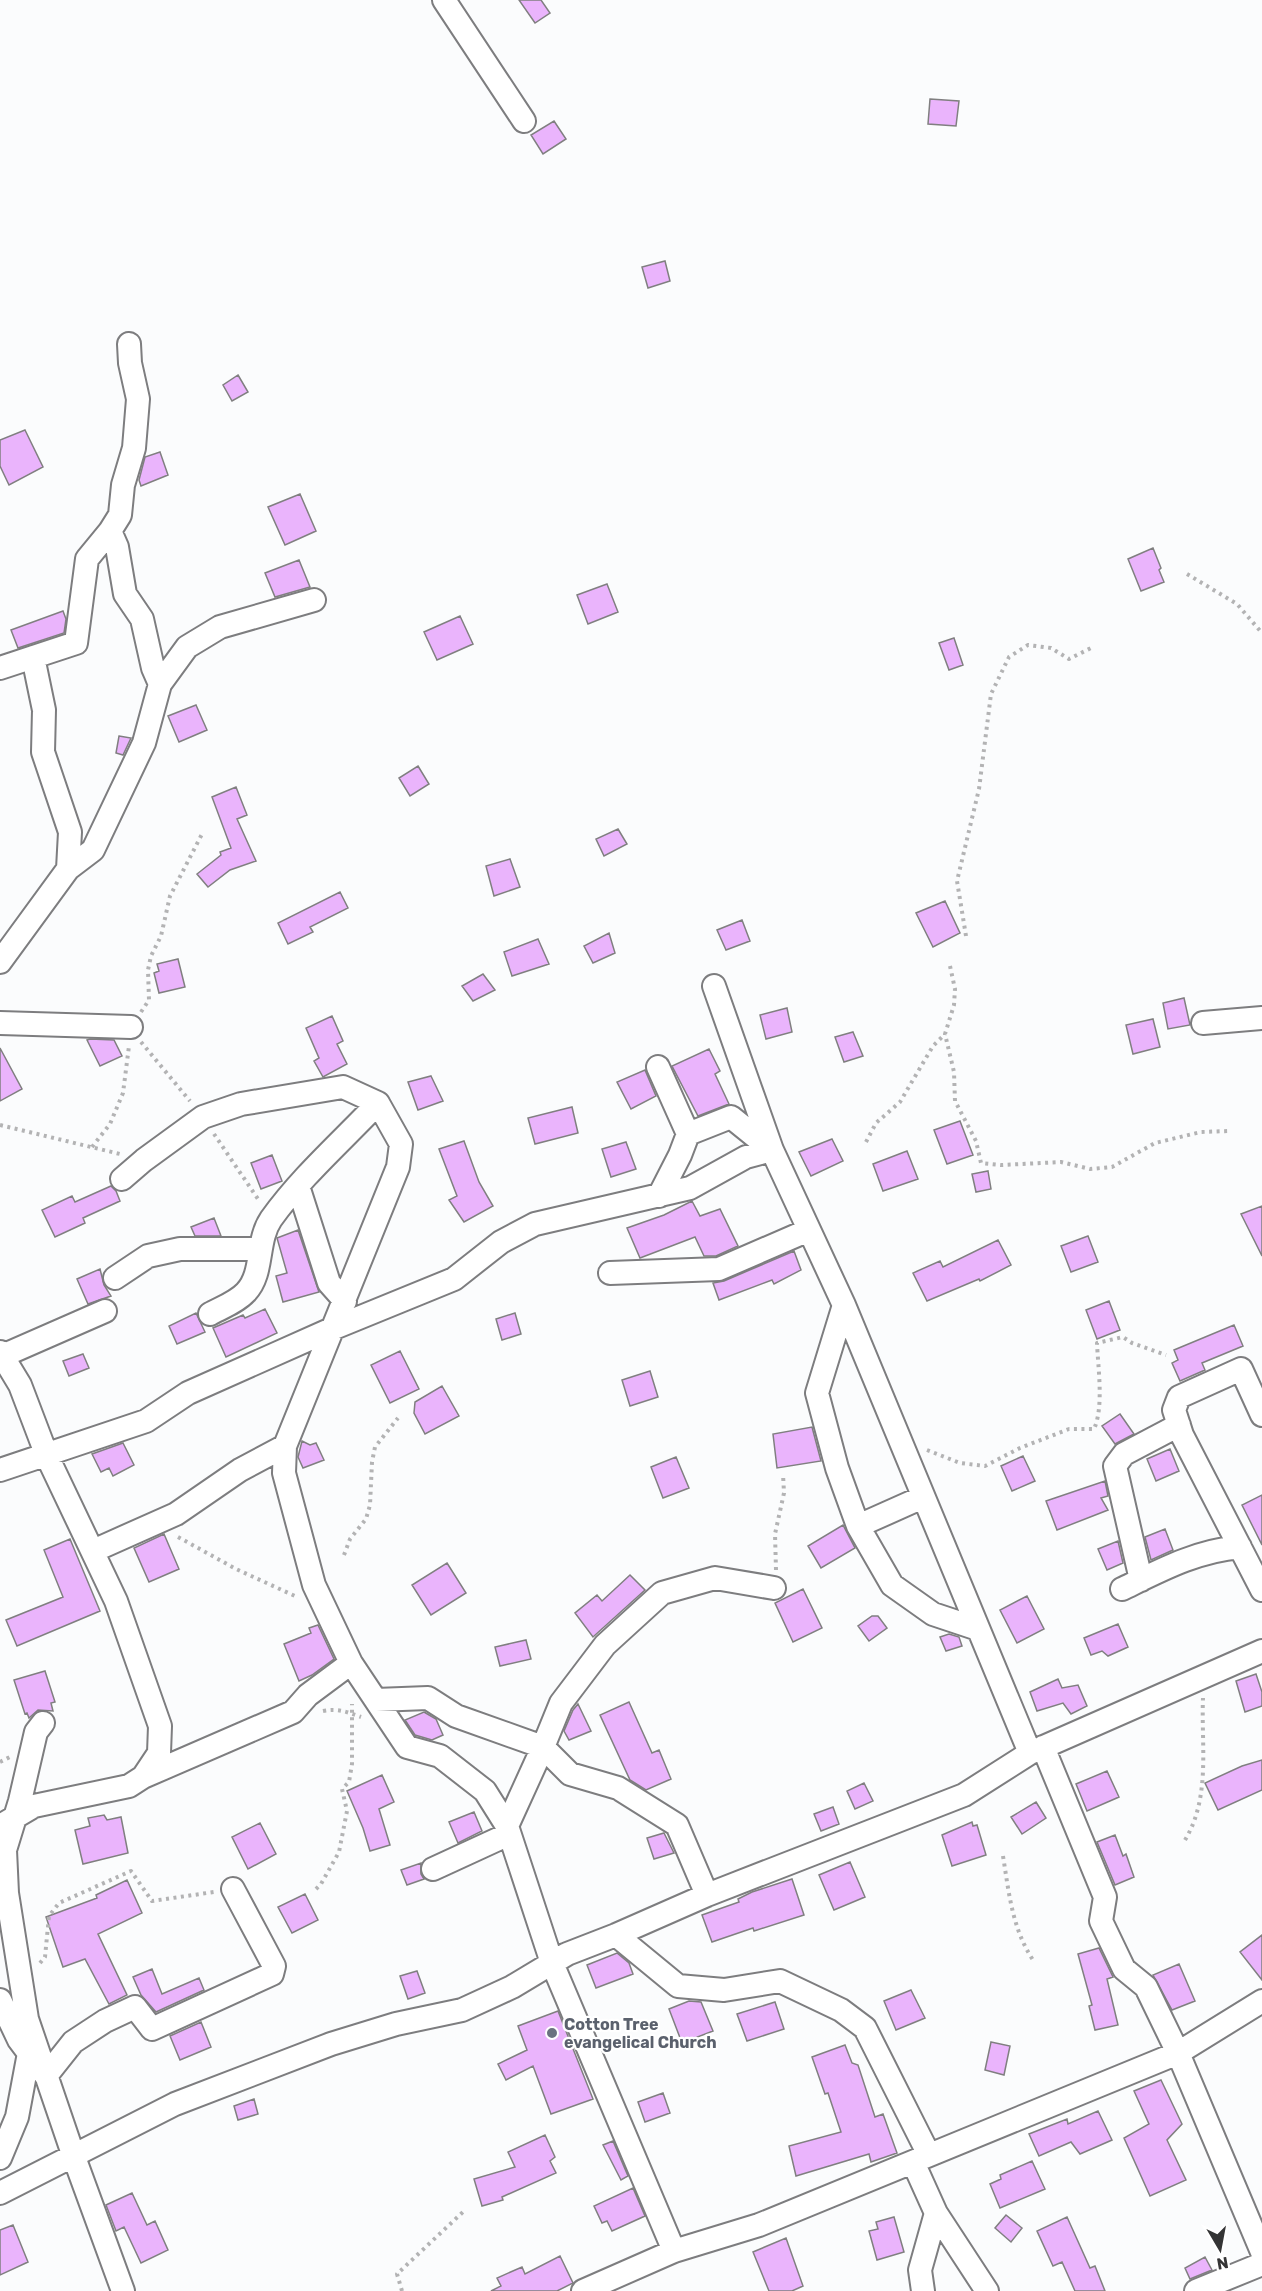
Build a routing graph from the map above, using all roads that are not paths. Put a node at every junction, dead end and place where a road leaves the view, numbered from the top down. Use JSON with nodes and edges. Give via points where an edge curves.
{"nodes":[{"id":1,"x":444,"y":0,"type":"edge"},
{"id":2,"x":524,"y":121,"type":"dead end"},
{"id":3,"x":129,"y":344,"type":"dead end"},
{"id":4,"x":110,"y":531,"type":"junction"},
{"id":5,"x":314,"y":600,"type":"dead end"},
{"id":6,"x":33,"y":657,"type":"junction"},
{"id":7,"x":0,"y":668,"type":"edge"},
{"id":8,"x":160,"y":684,"type":"junction"},
{"id":9,"x":68,"y":869,"type":"junction"},
{"id":10,"x":0,"y":962,"type":"edge"},
{"id":11,"x":714,"y":986,"type":"dead end"},
{"id":12,"x":1262,"y":1018,"type":"edge"},
{"id":13,"x":0,"y":1023,"type":"edge"},
{"id":14,"x":1203,"y":1023,"type":"dead end"},
{"id":15,"x":131,"y":1027,"type":"road end"},
{"id":16,"x":658,"y":1067,"type":"dead end"},
{"id":17,"x":378,"y":1103,"type":"junction"},
{"id":18,"x":688,"y":1134,"type":"junction"},
{"id":19,"x":772,"y":1150,"type":"junction"},
{"id":20,"x":122,"y":1179,"type":"dead end"},
{"id":21,"x":298,"y":1186,"type":"junction"},
{"id":22,"x":659,"y":1196,"type":"junction"},
{"id":23,"x":809,"y":1230,"type":"junction"},
{"id":24,"x":260,"y":1249,"type":"junction"},
{"id":25,"x":610,"y":1273,"type":"dead end"},
{"id":26,"x":115,"y":1278,"type":"dead end"},
{"id":27,"x":345,"y":1301,"type":"junction"},
{"id":28,"x":844,"y":1305,"type":"junction"},
{"id":29,"x":105,"y":1311,"type":"dead end"},
{"id":30,"x":210,"y":1314,"type":"dead end"},
{"id":31,"x":334,"y":1328,"type":"junction"},
{"id":32,"x":1,"y":1355,"type":"edge"},
{"id":33,"x":1262,"y":1415,"type":"edge"},
{"id":34,"x":1179,"y":1425,"type":"junction"},
{"id":35,"x":285,"y":1446,"type":"junction"},
{"id":36,"x":47,"y":1456,"type":"junction"},
{"id":37,"x":0,"y":1470,"type":"edge"},
{"id":38,"x":923,"y":1497,"type":"junction"},
{"id":39,"x":858,"y":1526,"type":"junction"},
{"id":40,"x":93,"y":1551,"type":"junction"},
{"id":41,"x":1249,"y":1551,"type":"edge"},
{"id":42,"x":774,"y":1588,"type":"road end"},
{"id":43,"x":1262,"y":1590,"type":"edge"},
{"id":44,"x":978,"y":1629,"type":"junction"},
{"id":45,"x":1262,"y":1651,"type":"edge"},
{"id":46,"x":351,"y":1663,"type":"junction"},
{"id":47,"x":381,"y":1708,"type":"junction"},
{"id":48,"x":43,"y":1722,"type":"dead end"},
{"id":49,"x":543,"y":1747,"type":"junction"},
{"id":50,"x":1036,"y":1750,"type":"junction"},
{"id":51,"x":143,"y":1777,"type":"junction"},
{"id":52,"x":7,"y":1822,"type":"edge"},
{"id":53,"x":508,"y":1830,"type":"junction"},
{"id":54,"x":433,"y":1869,"type":"dead end"},
{"id":55,"x":233,"y":1889,"type":"road end"},
{"id":56,"x":707,"y":1895,"type":"junction"},
{"id":57,"x":616,"y":1935,"type":"junction"},
{"id":58,"x":552,"y":1963,"type":"junction"},
{"id":59,"x":0,"y":2000,"type":"edge"},
{"id":60,"x":1262,"y":2001,"type":"edge"},
{"id":61,"x":1178,"y":2052,"type":"junction"},
{"id":62,"x":29,"y":2053,"type":"junction"},
{"id":63,"x":46,"y":2076,"type":"junction"},
{"id":64,"x":74,"y":2157,"type":"junction"},
{"id":65,"x":0,"y":2158,"type":"edge"},
{"id":66,"x":921,"y":2158,"type":"junction"},
{"id":67,"x":0,"y":2193,"type":"edge"},
{"id":68,"x":936,"y":2214,"type":"junction"},
{"id":69,"x":674,"y":2251,"type":"junction"},
{"id":70,"x":1262,"y":2252,"type":"edge"},
{"id":71,"x":1262,"y":2264,"type":"edge"},
{"id":72,"x":123,"y":2291,"type":"edge"},
{"id":73,"x":583,"y":2291,"type":"edge"},
{"id":74,"x":923,"y":2291,"type":"edge"},
{"id":75,"x":987,"y":2291,"type":"edge"},
{"id":76,"x":1196,"y":2291,"type":"edge"}],
"edges":[{"from":1,"to":2,"type":"street"},
{"from":3,"to":4,"type":"street","via":[[138,399],[134,448],[123,485],[120,515]]},
{"from":4,"to":6,"type":"street","via":[[87,559],[76,643]]},
{"from":4,"to":8,"type":"street","via":[[117,547],[125,594],[142,619]]},
{"from":5,"to":8,"type":"street","via":[[220,627],[187,647]]},
{"from":6,"to":7,"type":"street"},
{"from":6,"to":9,"type":"street","via":[[44,710],[43,752],[70,832]]},
{"from":8,"to":9,"type":"street","via":[[144,743],[93,850]]},
{"from":9,"to":10,"type":"street"},
{"from":11,"to":19,"type":"street"},
{"from":12,"to":14,"type":"street"},
{"from":13,"to":15,"type":"street"},
{"from":16,"to":18,"type":"street"},
{"from":17,"to":20,"type":"street","via":[[343,1087],[241,1104],[203,1117]]},
{"from":17,"to":21,"type":"street"},
{"from":17,"to":27,"type":"street","via":[[401,1144],[398,1167]]},
{"from":18,"to":19,"type":"street","via":[[731,1117]]},
{"from":18,"to":22,"type":"street"},
{"from":19,"to":22,"type":"street","via":[[746,1157],[690,1188]]},
{"from":19,"to":23,"type":"street"},
{"from":21,"to":24,"type":"street","via":[[270,1221]]},
{"from":21,"to":27,"type":"street","via":[[328,1282]]},
{"from":22,"to":31,"type":"street","via":[[535,1224],[501,1242],[454,1279]]},
{"from":23,"to":25,"type":"street","via":[[719,1269]]},
{"from":23,"to":28,"type":"street"},
{"from":24,"to":26,"type":"street","via":[[180,1249],[148,1256]]},
{"from":24,"to":30,"type":"street","via":[[255,1280],[244,1294]]},
{"from":27,"to":31,"type":"street"},
{"from":28,"to":38,"type":"street"},
{"from":28,"to":39,"type":"street","via":[[817,1393]]},
{"from":29,"to":32,"type":"street"},
{"from":31,"to":35,"type":"street"},
{"from":31,"to":36,"type":"street","via":[[188,1393],[146,1421]]},
{"from":32,"to":36,"type":"street","via":[[21,1385]]},
{"from":33,"to":34,"type":"street","via":[[1242,1369],[1179,1397],[1174,1410]]},
{"from":34,"to":41,"type":"street"},
{"from":34,"to":41,"type":"street","via":[[1124,1454],[1116,1466],[1131,1585],[1182,1559],[1214,1549]]},
{"from":35,"to":40,"type":"street","via":[[240,1470],[176,1514]]},
{"from":35,"to":46,"type":"street","via":[[284,1473],[314,1585]]},
{"from":36,"to":37,"type":"street"},
{"from":36,"to":40,"type":"street"},
{"from":38,"to":39,"type":"street"},
{"from":38,"to":44,"type":"street"},
{"from":39,"to":44,"type":"street","via":[[892,1585],[933,1614]]},
{"from":40,"to":51,"type":"street","via":[[116,1601],[160,1726],[159,1753]]},
{"from":41,"to":43,"type":"street"},
{"from":42,"to":49,"type":"street","via":[[715,1578],[662,1593],[604,1646],[561,1703]]},
{"from":44,"to":50,"type":"street"},
{"from":45,"to":50,"type":"street"},
{"from":46,"to":47,"type":"street"},
{"from":46,"to":51,"type":"street","via":[[308,1695],[293,1712]]},
{"from":47,"to":49,"type":"street","via":[[428,1698],[456,1716]]},
{"from":47,"to":53,"type":"street","via":[[407,1747],[440,1756],[485,1791]]},
{"from":48,"to":52,"type":"street","via":[[36,1732],[25,1782]]},
{"from":49,"to":53,"type":"street"},
{"from":49,"to":56,"type":"street","via":[[570,1774],[618,1788],[677,1825]]},
{"from":50,"to":56,"type":"street","via":[[964,1795]]},
{"from":50,"to":61,"type":"street","via":[[1105,1897],[1101,1921],[1124,1968],[1146,1987]]},
{"from":51,"to":52,"type":"street","via":[[129,1786],[34,1806]]},
{"from":52,"to":63,"type":"street","via":[[7,1893],[27,2019]]},
{"from":53,"to":54,"type":"street"},
{"from":53,"to":58,"type":"street"},
{"from":55,"to":63,"type":"street","via":[[274,1966],[272,1974],[152,2029],[135,2007],[73,2042]]},
{"from":56,"to":57,"type":"street"},
{"from":57,"to":58,"type":"street"},
{"from":57,"to":66,"type":"street","via":[[678,1986],[724,1990],[780,1981],[841,2010],[865,2028]]},
{"from":58,"to":64,"type":"street","via":[[462,2010],[330,2044],[175,2104]]},
{"from":58,"to":69,"type":"street"},
{"from":59,"to":62,"type":"street"},
{"from":60,"to":61,"type":"street"},
{"from":61,"to":66,"type":"street"},
{"from":61,"to":70,"type":"street"},
{"from":62,"to":63,"type":"street"},
{"from":62,"to":65,"type":"street","via":[[17,2117]]},
{"from":63,"to":64,"type":"street"},
{"from":64,"to":67,"type":"street"},
{"from":64,"to":72,"type":"street"},
{"from":66,"to":68,"type":"street"},
{"from":66,"to":69,"type":"street","via":[[759,2225]]},
{"from":68,"to":74,"type":"street","via":[[920,2270]]},
{"from":68,"to":75,"type":"street"},
{"from":69,"to":73,"type":"street"},
{"from":71,"to":76,"type":"street"}]}
